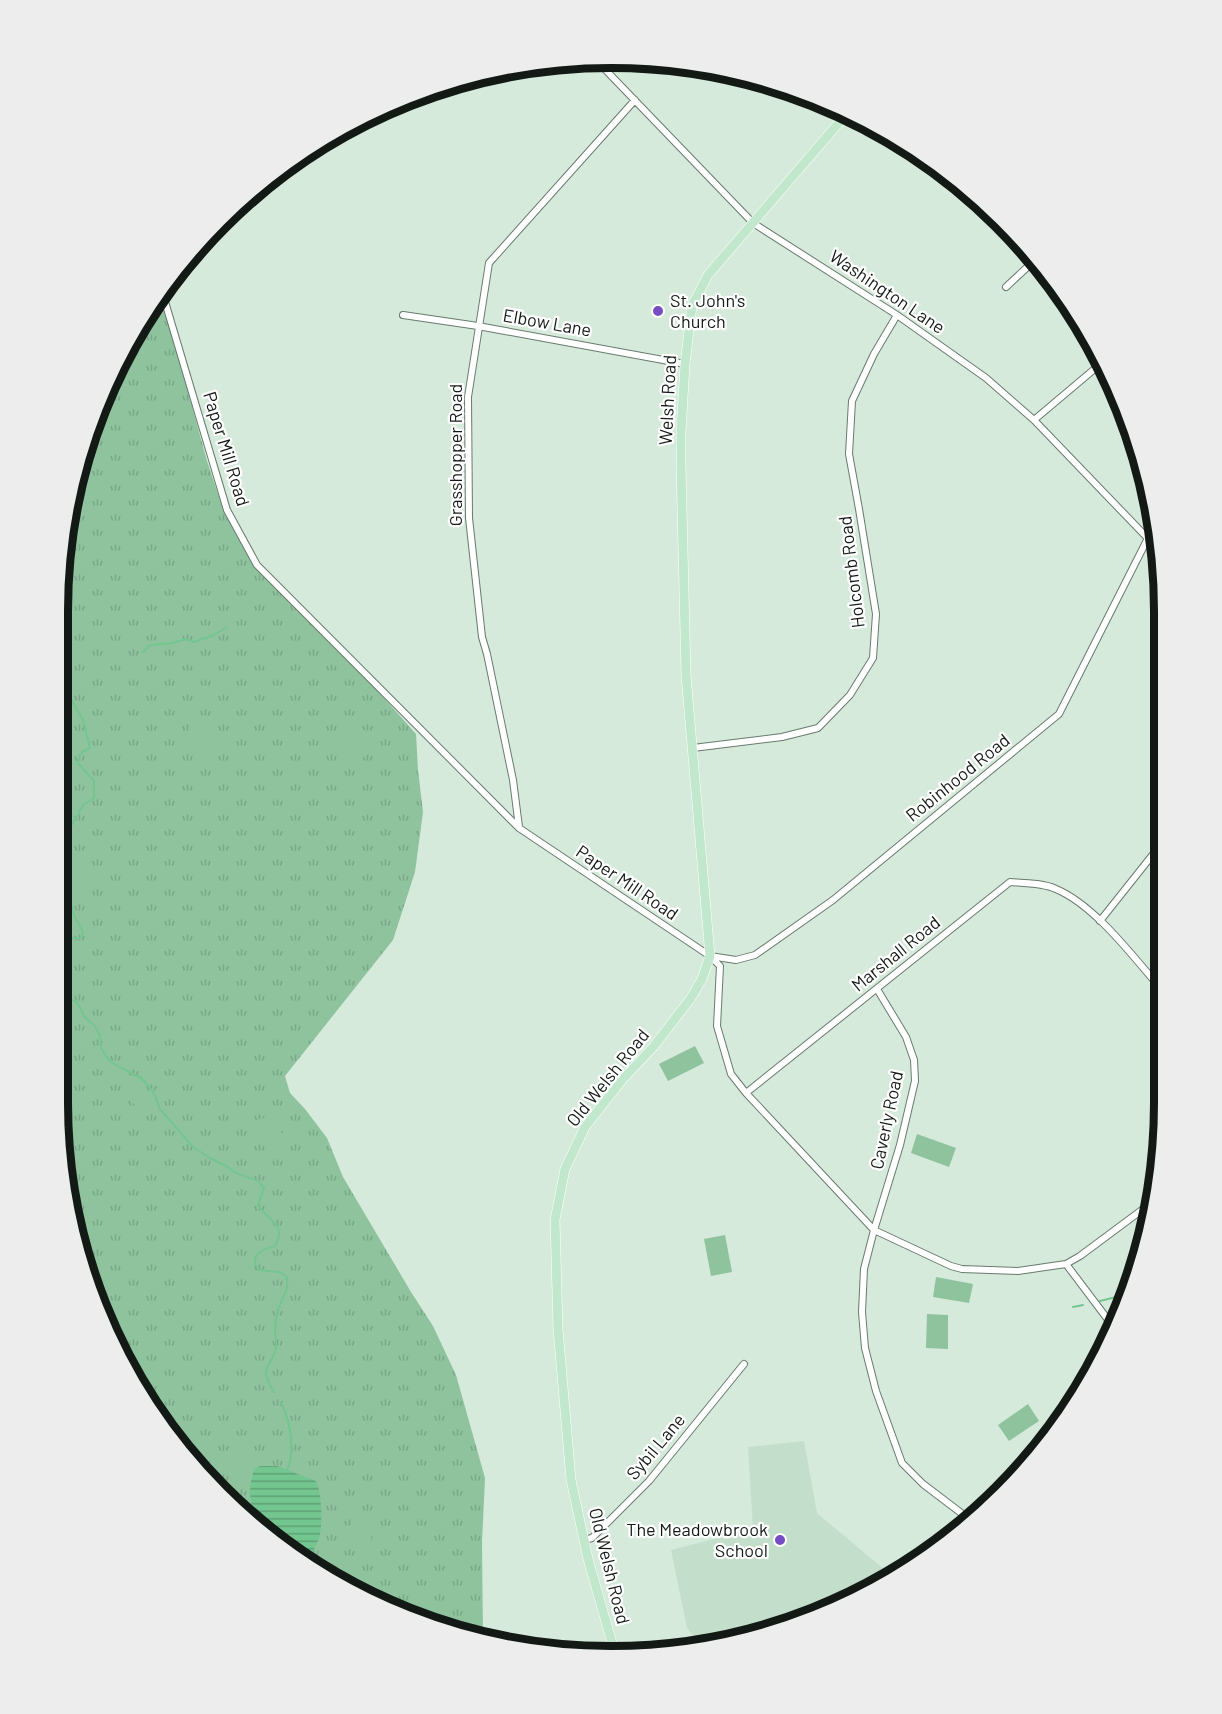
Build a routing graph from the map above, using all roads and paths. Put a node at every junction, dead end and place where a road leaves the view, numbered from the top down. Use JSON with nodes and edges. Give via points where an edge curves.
{"nodes":[{"id":1,"x":604,"y":68,"type":"edge"},
{"id":2,"x":635,"y":100,"type":"junction"},
{"id":3,"x":842,"y":120,"type":"edge"},
{"id":4,"x":753,"y":223,"type":"junction"},
{"id":5,"x":1030,"y":265,"type":"edge"},
{"id":6,"x":1006,"y":287,"type":"dead end"},
{"id":7,"x":165,"y":301,"type":"edge"},
{"id":8,"x":403,"y":315,"type":"dead end"},
{"id":9,"x":897,"y":315,"type":"junction"},
{"id":10,"x":478,"y":326,"type":"junction"},
{"id":11,"x":686,"y":364,"type":"junction"},
{"id":12,"x":1096,"y":368,"type":"edge"},
{"id":13,"x":1034,"y":420,"type":"junction"},
{"id":14,"x":1148,"y":538,"type":"joint"},
{"id":15,"x":686,"y":675,"type":"joint"},
{"id":16,"x":693,"y":748,"type":"junction"},
{"id":17,"x":519,"y":828,"type":"junction"},
{"id":18,"x":1154,"y":853,"type":"edge"},
{"id":19,"x":1100,"y":921,"type":"junction"},
{"id":20,"x":710,"y":956,"type":"junction"},
{"id":21,"x":1154,"y":981,"type":"edge"},
{"id":22,"x":877,"y":989,"type":"junction"},
{"id":23,"x":746,"y":1093,"type":"junction"},
{"id":24,"x":1144,"y":1209,"type":"edge"},
{"id":25,"x":874,"y":1230,"type":"junction"},
{"id":26,"x":1066,"y":1264,"type":"junction"},
{"id":27,"x":1109,"y":1320,"type":"edge"},
{"id":28,"x":744,"y":1364,"type":"dead end"},
{"id":29,"x":965,"y":1516,"type":"edge"},
{"id":30,"x":584,"y":1540,"type":"junction"},
{"id":31,"x":613,"y":1646,"type":"edge"}],
"edges":[{"from":1,"to":2,"type":"street","name":"Washington Lane"},
{"from":2,"to":4,"type":"street","name":"Washington Lane"},
{"from":2,"to":10,"type":"street","name":"Grasshopper Road","via":[[489,263]]},
{"from":3,"to":4,"type":"main road","name":"Welsh Road"},
{"from":4,"to":9,"type":"street","name":"Washington Lane"},
{"from":4,"to":11,"type":"main road","name":"Welsh Road","via":[[708,275],[692,306]]},
{"from":5,"to":6,"type":"street"},
{"from":7,"to":17,"type":"street","name":"Paper Mill Road","via":[[227,510],[257,565]]},
{"from":8,"to":10,"type":"street","name":"Elbow Lane"},
{"from":9,"to":13,"type":"street","name":"Washington Lane","via":[[986,378]]},
{"from":9,"to":16,"type":"street","name":"Holcomb Road","via":[[852,401],[849,454],[876,615],[873,658],[850,695],[818,728],[782,737]]},
{"from":10,"to":11,"type":"street","name":"Elbow Lane"},
{"from":10,"to":17,"type":"street","name":"Grasshopper Road","via":[[468,397],[469,518],[482,637],[513,780]]},
{"from":11,"to":15,"type":"main road","name":"Welsh Road","via":[[681,432]]},
{"from":12,"to":13,"type":"street"},
{"from":13,"to":14,"type":"street","name":"Washington Lane"},
{"from":14,"to":20,"type":"street","name":"Robinhood Road","via":[[1059,714],[833,900],[755,955],[736,960]]},
{"from":15,"to":16,"type":"main road","name":"Old Welsh Road"},
{"from":16,"to":20,"type":"main road","name":"Old Welsh Road"},
{"from":17,"to":20,"type":"street","name":"Paper Mill Road"},
{"from":18,"to":19,"type":"street"},
{"from":19,"to":21,"type":"street","name":"Marshall Road"},
{"from":19,"to":22,"type":"street","name":"Marshall Road","via":[[1055,888],[1010,882]]},
{"from":20,"to":23,"type":"street","via":[[720,966],[717,1026],[731,1074]]},
{"from":20,"to":30,"type":"main road","name":"Old Welsh Road","via":[[692,998],[585,1127],[565,1169],[555,1220],[558,1329],[572,1480]]},
{"from":22,"to":23,"type":"street","name":"Marshall Road"},
{"from":22,"to":25,"type":"street","name":"Caverly Road","via":[[906,1037],[914,1060],[915,1081]]},
{"from":23,"to":25,"type":"street"},
{"from":24,"to":26,"type":"street"},
{"from":25,"to":26,"type":"street","via":[[962,1269],[1018,1271]]},
{"from":25,"to":29,"type":"street","via":[[864,1269],[862,1312],[865,1348],[876,1391],[902,1464]]},
{"from":26,"to":27,"type":"street"},
{"from":28,"to":30,"type":"street","name":"Sybil Lane","via":[[649,1481],[592,1538]]},
{"from":30,"to":31,"type":"main road","name":"Old Welsh Road"}]}
